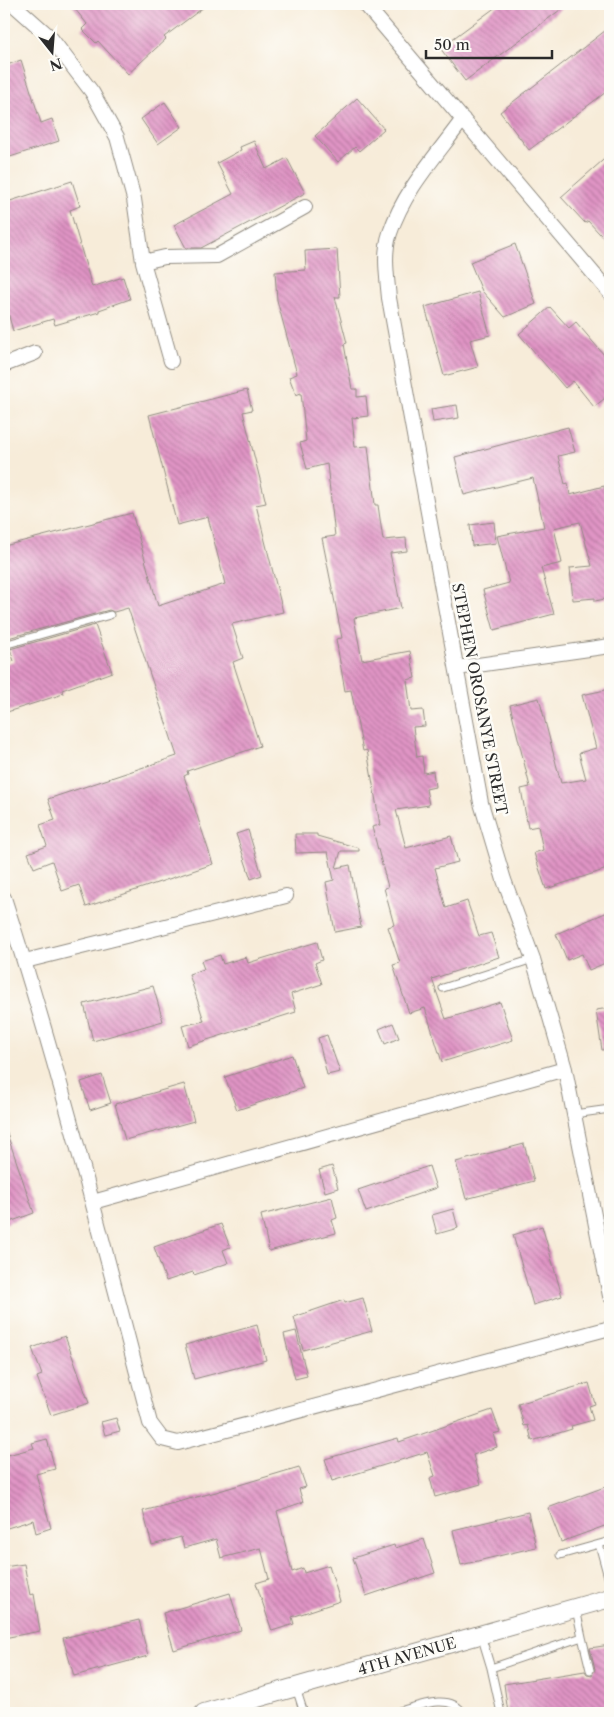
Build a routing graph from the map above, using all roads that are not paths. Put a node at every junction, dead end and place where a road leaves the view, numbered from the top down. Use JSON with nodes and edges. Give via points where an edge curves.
{"nodes":[{"id":1,"x":13,"y":4,"type":"edge"},
{"id":2,"x":364,"y":4,"type":"edge"},
{"id":3,"x":462,"y":119,"type":"junction"},
{"id":4,"x":305,"y":207,"type":"dead end"},
{"id":5,"x":143,"y":262,"type":"junction"},
{"id":6,"x":610,"y":293,"type":"edge"},
{"id":7,"x":35,"y":353,"type":"dead end"},
{"id":8,"x":171,"y":361,"type":"dead end"},
{"id":9,"x":4,"y":365,"type":"edge"},
{"id":10,"x":110,"y":615,"type":"dead end"},
{"id":11,"x":4,"y":645,"type":"edge"},
{"id":12,"x":610,"y":646,"type":"edge"},
{"id":13,"x":456,"y":668,"type":"junction"},
{"id":14,"x":286,"y":896,"type":"dead end"},
{"id":15,"x":4,"y":898,"type":"edge"},
{"id":16,"x":533,"y":959,"type":"junction"},
{"id":17,"x":25,"y":961,"type":"junction"},
{"id":18,"x":443,"y":988,"type":"dead end"},
{"id":19,"x":565,"y":1069,"type":"junction"},
{"id":20,"x":610,"y":1109,"type":"edge"},
{"id":21,"x":574,"y":1114,"type":"junction"},
{"id":22,"x":93,"y":1202,"type":"junction"},
{"id":23,"x":610,"y":1296,"type":"edge"},
{"id":24,"x":610,"y":1328,"type":"edge"},
{"id":25,"x":610,"y":1541,"type":"edge"},
{"id":26,"x":599,"y":1544,"type":"junction"},
{"id":27,"x":560,"y":1555,"type":"dead end"},
{"id":28,"x":610,"y":1584,"type":"edge"},
{"id":29,"x":610,"y":1598,"type":"edge"},
{"id":30,"x":576,"y":1609,"type":"junction"},
{"id":31,"x":481,"y":1635,"type":"junction"},
{"id":32,"x":582,"y":1638,"type":"junction"},
{"id":33,"x":491,"y":1668,"type":"junction"},
{"id":34,"x":590,"y":1670,"type":"dead end"},
{"id":35,"x":296,"y":1687,"type":"junction"},
{"id":36,"x":204,"y":1713,"type":"edge"},
{"id":37,"x":304,"y":1713,"type":"edge"},
{"id":38,"x":393,"y":1713,"type":"edge"},
{"id":39,"x":463,"y":1713,"type":"edge"},
{"id":40,"x":501,"y":1713,"type":"edge"}],
"edges":[{"from":1,"to":5,"type":"street","via":[[50,37],[92,92],[117,137],[134,199]]},
{"from":2,"to":3,"type":"street"},
{"from":3,"to":6,"type":"street"},
{"from":3,"to":13,"type":"street","name":"STEPHEN OROSANYE STREET","via":[[409,192],[390,233],[386,263],[389,298]]},
{"from":4,"to":5,"type":"street","via":[[217,256],[166,257]]},
{"from":5,"to":8,"type":"street"},
{"from":7,"to":9,"type":"street"},
{"from":10,"to":11,"type":"lane"},
{"from":12,"to":13,"type":"street"},
{"from":13,"to":16,"type":"street","name":"STEPHEN OROSANYE STREET","via":[[482,803],[504,880]]},
{"from":14,"to":17,"type":"street"},
{"from":15,"to":17,"type":"street"},
{"from":16,"to":18,"type":"lane"},
{"from":16,"to":19,"type":"street","name":"STEPHEN OROSANYE STREET"},
{"from":17,"to":22,"type":"street"},
{"from":19,"to":21,"type":"street","name":"STEPHEN OROSANYE STREET"},
{"from":19,"to":22,"type":"street"},
{"from":20,"to":21,"type":"lane"},
{"from":21,"to":23,"type":"street","name":"STEPHEN OROSANYE STREET"},
{"from":22,"to":24,"type":"street","via":[[150,1423],[162,1438],[178,1442]]},
{"from":25,"to":26,"type":"lane"},
{"from":26,"to":27,"type":"lane"},
{"from":26,"to":28,"type":"lane"},
{"from":29,"to":30,"type":"street","name":"4TH AVENUE"},
{"from":30,"to":31,"type":"street","name":"4TH AVENUE"},
{"from":30,"to":32,"type":"lane"},
{"from":31,"to":33,"type":"lane"},
{"from":31,"to":35,"type":"street","name":"4TH AVENUE"},
{"from":32,"to":33,"type":"lane"},
{"from":32,"to":34,"type":"lane"},
{"from":33,"to":40,"type":"lane"},
{"from":35,"to":36,"type":"street","name":"4TH AVENUE"},
{"from":35,"to":37,"type":"lane"},
{"from":38,"to":39,"type":"lane","via":[[446,1701]]}]}
